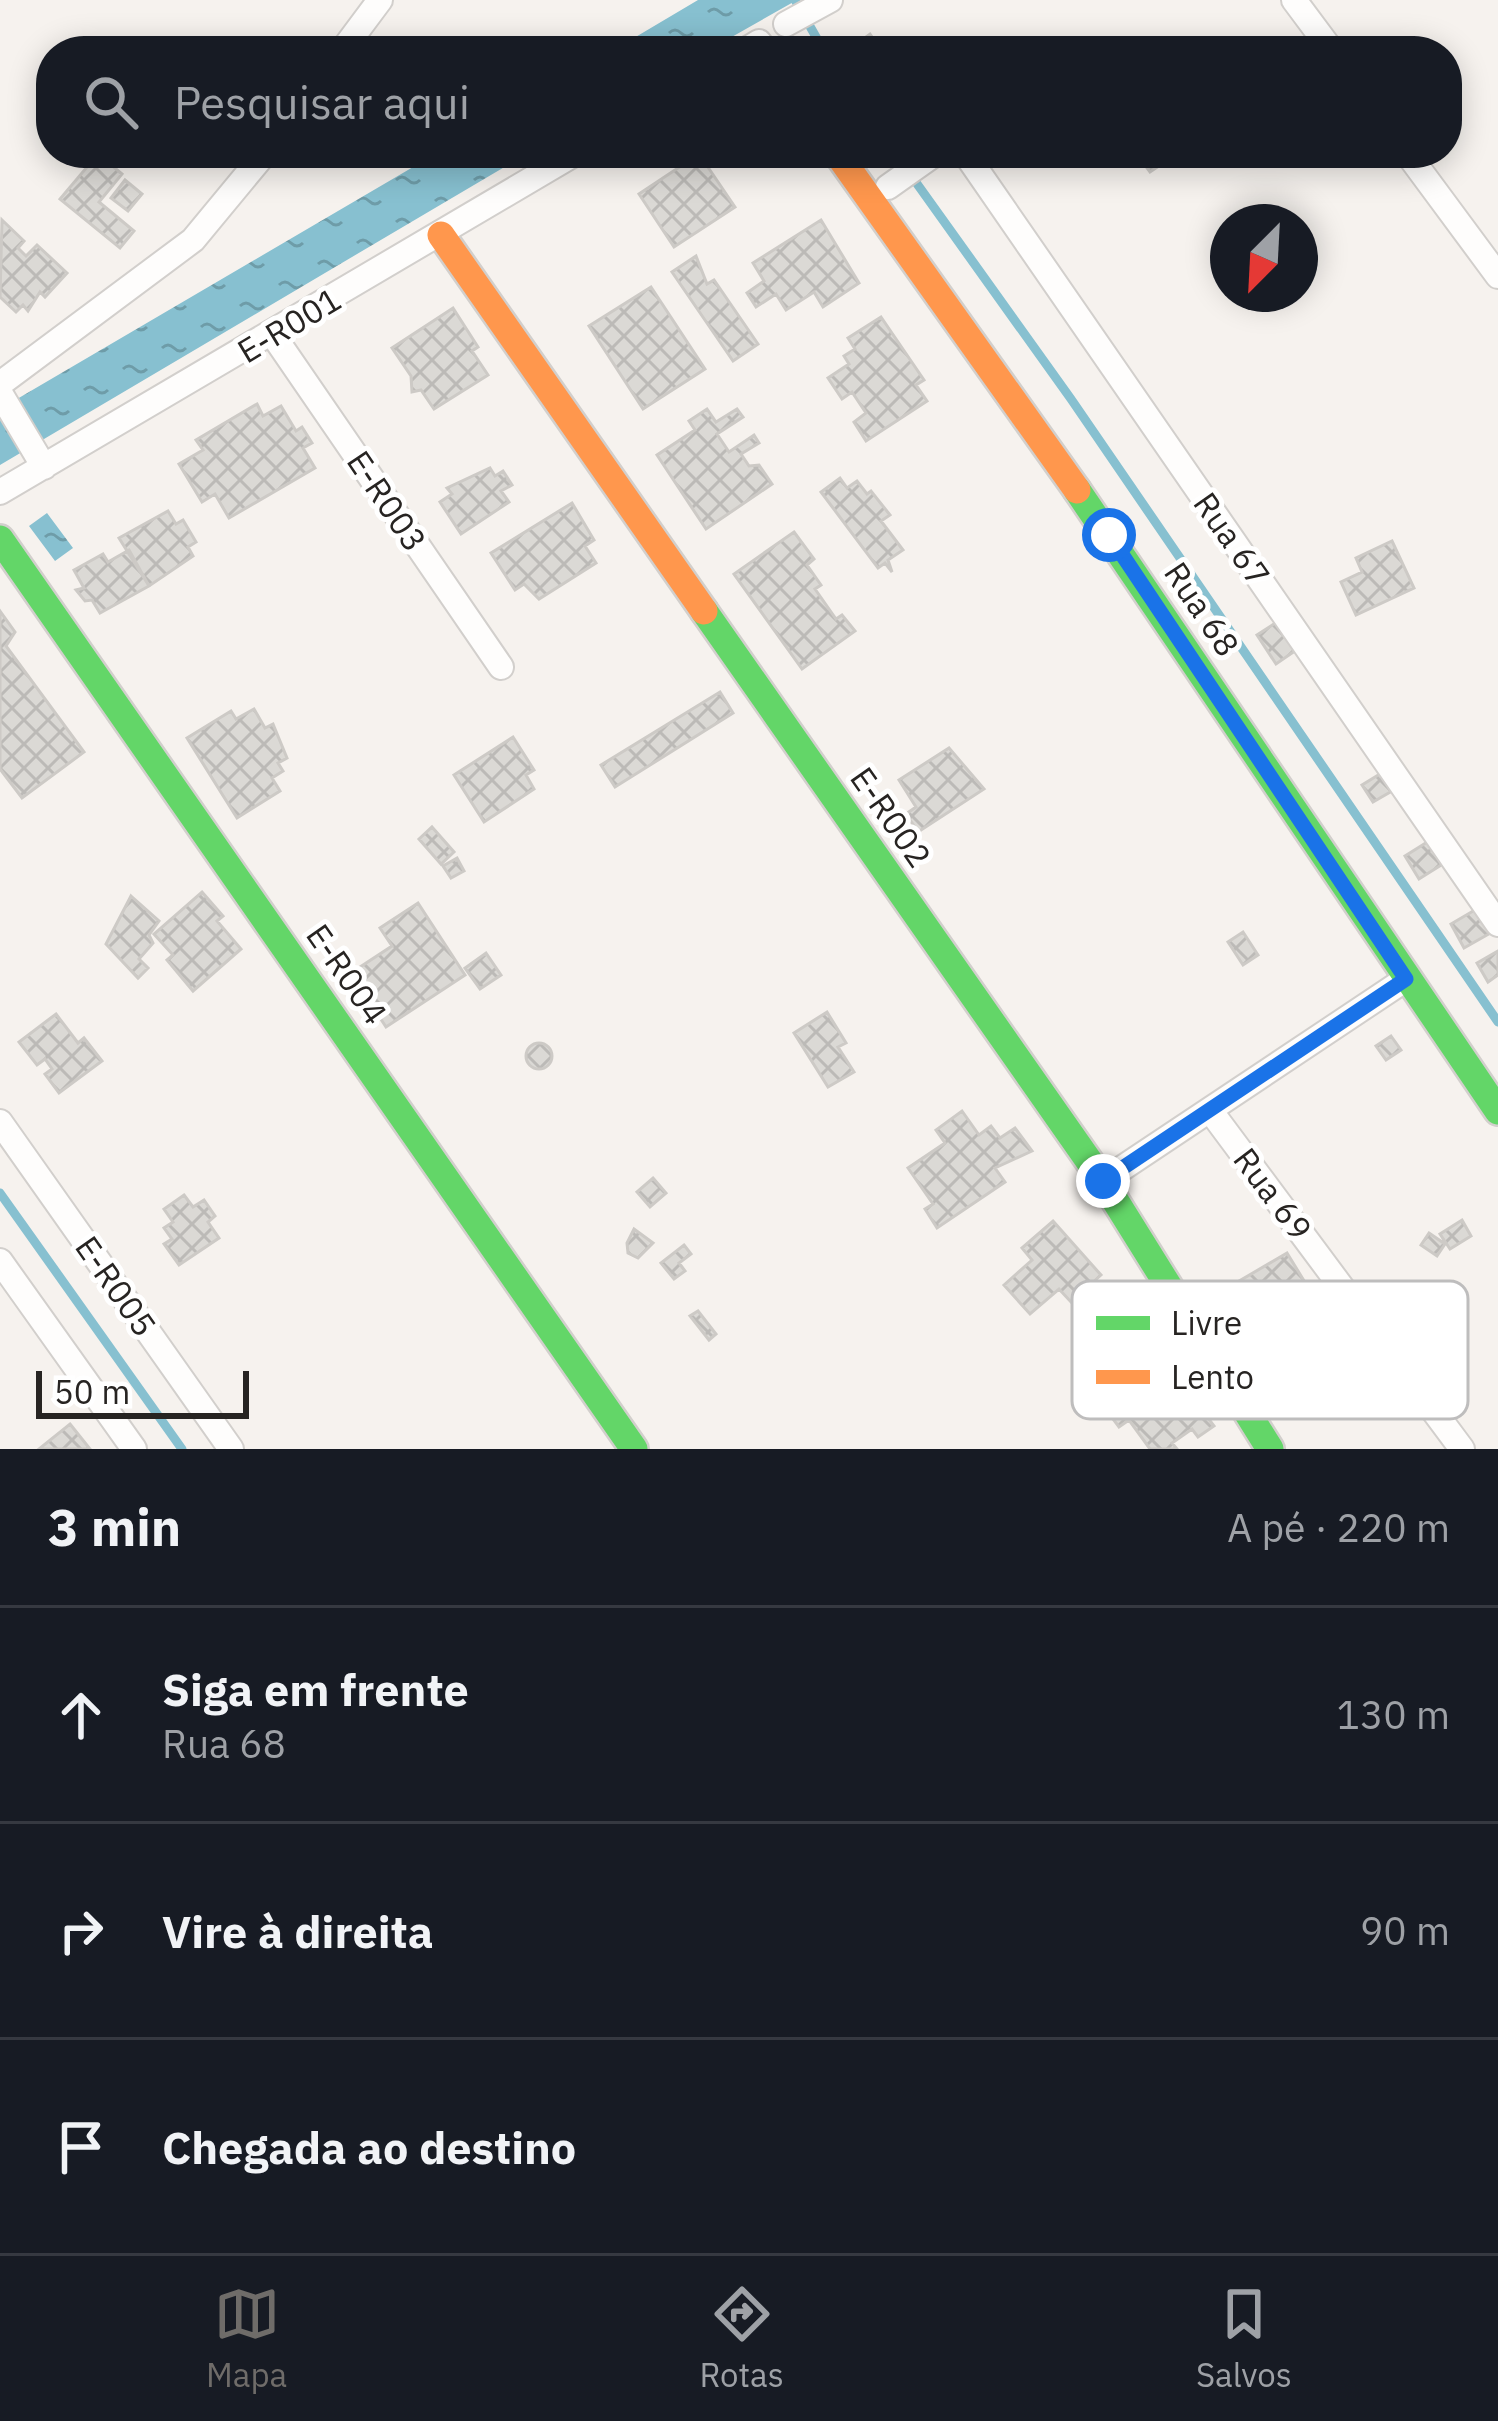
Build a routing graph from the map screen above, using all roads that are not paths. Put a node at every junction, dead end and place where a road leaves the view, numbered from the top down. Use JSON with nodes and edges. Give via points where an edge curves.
{"nodes":[{"id":1,"x":380,"y":0,"type":"edge"},
{"id":2,"x":1294,"y":0,"type":"edge"},
{"id":3,"x":824,"y":3,"type":"edge"},
{"id":4,"x":786,"y":24,"type":"dead end"},
{"id":5,"x":353,"y":36,"type":"edge"},
{"id":6,"x":1321,"y":36,"type":"edge"},
{"id":7,"x":253,"y":168,"type":"edge"},
{"id":8,"x":551,"y":168,"type":"edge"},
{"id":9,"x":848,"y":168,"type":"edge"},
{"id":10,"x":915,"y":168,"type":"edge"},
{"id":11,"x":975,"y":168,"type":"edge"},
{"id":12,"x":1418,"y":168,"type":"edge"},
{"id":13,"x":888,"y":187,"type":"dead end"},
{"id":14,"x":441,"y":235,"type":"junction"},
{"id":15,"x":1498,"y":276,"type":"edge"},
{"id":16,"x":273,"y":334,"type":"junction"},
{"id":17,"x":0,"y":384,"type":"edge"},
{"id":18,"x":0,"y":393,"type":"edge"},
{"id":19,"x":44,"y":467,"type":"junction"},
{"id":20,"x":0,"y":492,"type":"edge"},
{"id":21,"x":0,"y":539,"type":"edge"},
{"id":22,"x":501,"y":667,"type":"dead end"},
{"id":23,"x":1498,"y":924,"type":"edge"},
{"id":24,"x":1406,"y":979,"type":"junction"},
{"id":25,"x":1498,"y":1111,"type":"edge"},
{"id":26,"x":1212,"y":1113,"type":"junction"},
{"id":27,"x":0,"y":1122,"type":"edge"},
{"id":28,"x":1103,"y":1181,"type":"junction"},
{"id":29,"x":0,"y":1261,"type":"edge"},
{"id":30,"x":1165,"y":1281,"type":"edge"},
{"id":31,"x":1337,"y":1281,"type":"edge"},
{"id":32,"x":1251,"y":1419,"type":"edge"},
{"id":33,"x":1440,"y":1419,"type":"edge"},
{"id":34,"x":134,"y":1449,"type":"edge"},
{"id":35,"x":231,"y":1449,"type":"edge"},
{"id":36,"x":634,"y":1449,"type":"edge"},
{"id":37,"x":1270,"y":1449,"type":"edge"},
{"id":38,"x":1462,"y":1449,"type":"edge"}],
"edges":[{"from":1,"to":5,"type":"street"},
{"from":2,"to":6,"type":"street"},
{"from":3,"to":4,"type":"street"},
{"from":7,"to":17,"type":"street","via":[[193,240]]},
{"from":8,"to":14,"type":"street","name":"E-R001"},
{"from":9,"to":24,"type":"street","name":"Rua 68","via":[[1109,535]]},
{"from":10,"to":13,"type":"street"},
{"from":11,"to":23,"type":"street","name":"Rua 67"},
{"from":12,"to":15,"type":"street"},
{"from":14,"to":16,"type":"street","name":"E-R001"},
{"from":14,"to":28,"type":"street","name":"E-R002"},
{"from":16,"to":19,"type":"street","name":"E-R001"},
{"from":16,"to":22,"type":"street","name":"E-R003"},
{"from":18,"to":19,"type":"street"},
{"from":19,"to":20,"type":"street","name":"E-R001"},
{"from":21,"to":36,"type":"street","name":"E-R004"},
{"from":24,"to":25,"type":"street","name":"Rua 68"},
{"from":24,"to":26,"type":"street"},
{"from":26,"to":28,"type":"street"},
{"from":26,"to":31,"type":"street","name":"Rua 69"},
{"from":27,"to":35,"type":"street","name":"E-R005"},
{"from":28,"to":30,"type":"street","name":"E-R002"},
{"from":29,"to":34,"type":"street"},
{"from":32,"to":37,"type":"street","name":"E-R002"},
{"from":33,"to":38,"type":"street","name":"Rua 69"}]}
